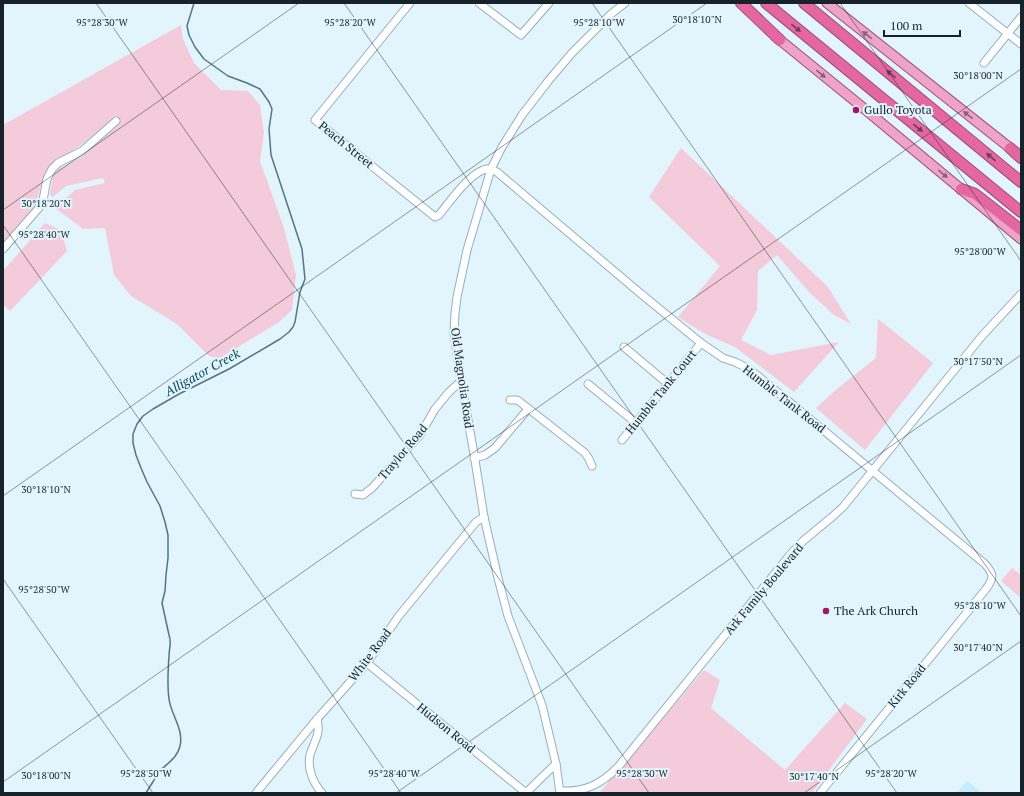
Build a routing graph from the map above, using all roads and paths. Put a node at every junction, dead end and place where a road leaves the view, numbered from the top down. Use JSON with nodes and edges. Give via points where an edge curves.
{"nodes":[{"id":1,"x":410,"y":3,"type":"edge"},
{"id":2,"x":479,"y":3,"type":"edge"},
{"id":3,"x":549,"y":3,"type":"edge"},
{"id":4,"x":625,"y":3,"type":"edge"},
{"id":5,"x":736,"y":3,"type":"edge"},
{"id":6,"x":741,"y":3,"type":"edge"},
{"id":7,"x":766,"y":3,"type":"edge"},
{"id":8,"x":804,"y":3,"type":"edge"},
{"id":9,"x":827,"y":3,"type":"edge"},
{"id":10,"x":969,"y":3,"type":"edge"},
{"id":11,"x":1021,"y":17,"type":"edge"},
{"id":12,"x":1008,"y":34,"type":"junction"},
{"id":13,"x":780,"y":40,"type":"junction"},
{"id":14,"x":1021,"y":44,"type":"edge"},
{"id":15,"x":984,"y":62,"type":"dead end"},
{"id":16,"x":116,"y":121,"type":"dead end"},
{"id":17,"x":1010,"y":148,"type":"joint"},
{"id":18,"x":1021,"y":157,"type":"edge"},
{"id":19,"x":491,"y":169,"type":"junction"},
{"id":20,"x":1021,"y":182,"type":"edge"},
{"id":21,"x":961,"y":189,"type":"junction"},
{"id":22,"x":1021,"y":212,"type":"edge"},
{"id":23,"x":1021,"y":230,"type":"edge"},
{"id":24,"x":1021,"y":239,"type":"edge"},
{"id":25,"x":3,"y":249,"type":"edge"},
{"id":26,"x":1021,"y":294,"type":"edge"},
{"id":27,"x":701,"y":343,"type":"junction"},
{"id":28,"x":624,"y":347,"type":"dead end"},
{"id":29,"x":461,"y":381,"type":"junction"},
{"id":30,"x":667,"y":383,"type":"junction"},
{"id":31,"x":588,"y":384,"type":"dead end"},
{"id":32,"x":510,"y":400,"type":"dead end"},
{"id":33,"x":528,"y":409,"type":"junction"},
{"id":34,"x":636,"y":423,"type":"junction"},
{"id":35,"x":622,"y":440,"type":"dead end"},
{"id":36,"x":474,"y":458,"type":"junction"},
{"id":37,"x":592,"y":466,"type":"dead end"},
{"id":38,"x":873,"y":470,"type":"junction"},
{"id":39,"x":355,"y":494,"type":"dead end"},
{"id":40,"x":484,"y":517,"type":"junction"},
{"id":41,"x":992,"y":578,"type":"joint"},
{"id":42,"x":367,"y":662,"type":"junction"},
{"id":43,"x":317,"y":719,"type":"junction"},
{"id":44,"x":556,"y":764,"type":"junction"},
{"id":45,"x":560,"y":792,"type":"edge"},
{"id":46,"x":256,"y":793,"type":"edge"},
{"id":47,"x":322,"y":793,"type":"edge"},
{"id":48,"x":526,"y":793,"type":"edge"},
{"id":49,"x":820,"y":793,"type":"edge"}],
"edges":[{"from":1,"to":19,"type":"street","name":"Peach Street","via":[[315,120],[435,217],[467,181],[483,170]]},
{"from":2,"to":3,"type":"street","via":[[521,35]]},
{"from":4,"to":19,"type":"street","name":"Old Magnolia Road","via":[[572,53],[549,80],[522,115]]},
{"from":5,"to":13,"type":"main road"},
{"from":6,"to":13,"type":"highway"},
{"from":7,"to":22,"type":"highway","one_way":true},
{"from":20,"to":8,"type":"highway","one_way":true},
{"from":17,"to":9,"type":"main road","one_way":true},
{"from":10,"to":12,"type":"street"},
{"from":11,"to":12,"type":"street"},
{"from":12,"to":14,"type":"street"},
{"from":12,"to":15,"type":"street"},
{"from":13,"to":21,"type":"main road","one_way":true},
{"from":16,"to":25,"type":"street","via":[[82,151],[58,163],[52,169],[47,179],[43,200]]},
{"from":17,"to":18,"type":"highway"},
{"from":19,"to":27,"type":"street","name":"Humble Tank Road"},
{"from":19,"to":29,"type":"street","name":"Old Magnolia Road","via":[[467,250],[457,297],[454,333]]},
{"from":21,"to":23,"type":"highway","via":[[975,194]]},
{"from":21,"to":24,"type":"main road"},
{"from":26,"to":38,"type":"street","name":"Ark Family Boulevard","via":[[982,336]]},
{"from":27,"to":30,"type":"street","name":"Humble Tank Court"},
{"from":27,"to":38,"type":"street","name":"Humble Tank Road","via":[[758,376]]},
{"from":28,"to":30,"type":"street"},
{"from":29,"to":36,"type":"street","name":"Old Magnolia Road"},
{"from":29,"to":39,"type":"street","name":"Traylor Road","via":[[435,409],[420,435],[372,488],[362,495]]},
{"from":30,"to":34,"type":"street","name":"Humble Tank Court"},
{"from":31,"to":34,"type":"street"},
{"from":32,"to":33,"type":"street","via":[[517,400]]},
{"from":33,"to":36,"type":"street","via":[[495,448],[485,455]]},
{"from":33,"to":37,"type":"street","via":[[585,453]]},
{"from":34,"to":35,"type":"street","name":"Humble Tank Court"},
{"from":36,"to":40,"type":"street","name":"Old Magnolia Road"},
{"from":38,"to":41,"type":"street","name":"Humble Tank Road","via":[[990,568]]},
{"from":38,"to":45,"type":"street","name":"Ark Family Boulevard","via":[[843,507],[789,556],[612,773],[590,788]]},
{"from":40,"to":42,"type":"street","name":"White Road","via":[[476,522],[398,617]]},
{"from":40,"to":44,"type":"street","name":"Old Magnolia Road","via":[[508,616],[542,705]]},
{"from":41,"to":49,"type":"street","name":"Kirk Road","via":[[986,589]]},
{"from":42,"to":43,"type":"street","name":"White Road"},
{"from":42,"to":48,"type":"street","name":"Hudson Road"},
{"from":43,"to":46,"type":"street","name":"White Road"},
{"from":43,"to":47,"type":"street","via":[[319,730],[309,762],[312,777]]},
{"from":44,"to":45,"type":"street","name":"Old Magnolia Road"},
{"from":44,"to":48,"type":"street"}]}
